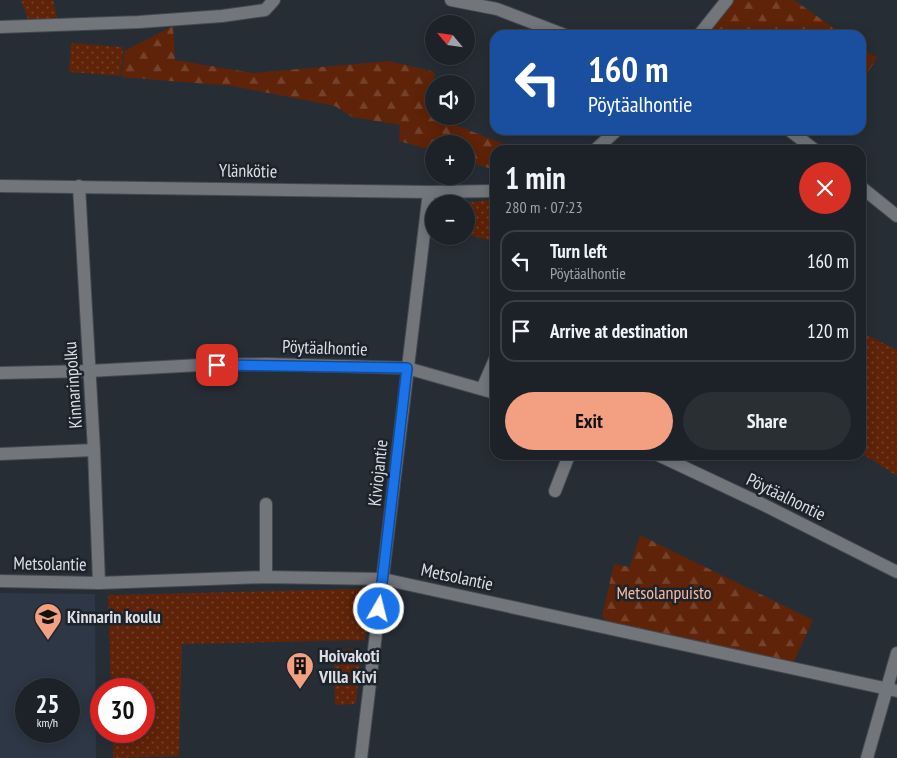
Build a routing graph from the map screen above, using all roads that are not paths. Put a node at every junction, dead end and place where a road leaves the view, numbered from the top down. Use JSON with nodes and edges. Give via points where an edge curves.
{"nodes":[{"id":1,"x":274,"y":0,"type":"edge"},
{"id":2,"x":451,"y":0,"type":"edge"},
{"id":3,"x":727,"y":0,"type":"edge"},
{"id":4,"x":0,"y":27,"type":"edge"},
{"id":5,"x":552,"y":30,"type":"edge"},
{"id":6,"x":703,"y":30,"type":"edge"},
{"id":7,"x":612,"y":135,"type":"edge"},
{"id":8,"x":796,"y":135,"type":"edge"},
{"id":9,"x":600,"y":145,"type":"edge"},
{"id":10,"x":809,"y":145,"type":"edge"},
{"id":11,"x":0,"y":186,"type":"edge"},
{"id":12,"x":79,"y":186,"type":"junction"},
{"id":13,"x":490,"y":190,"type":"edge"},
{"id":14,"x":866,"y":191,"type":"edge"},
{"id":15,"x":429,"y":192,"type":"junction"},
{"id":16,"x":897,"y":216,"type":"edge"},
{"id":17,"x":407,"y":368,"type":"junction"},
{"id":18,"x":89,"y":371,"type":"junction"},
{"id":19,"x":0,"y":373,"type":"edge"},
{"id":20,"x":489,"y":391,"type":"edge"},
{"id":21,"x":94,"y":450,"type":"junction"},
{"id":22,"x":0,"y":454,"type":"edge"},
{"id":23,"x":567,"y":460,"type":"edge"},
{"id":24,"x":669,"y":460,"type":"edge"},
{"id":25,"x":555,"y":491,"type":"dead end"},
{"id":26,"x":266,"y":504,"type":"dead end"},
{"id":27,"x":897,"y":572,"type":"edge"},
{"id":28,"x":266,"y":577,"type":"junction"},
{"id":29,"x":383,"y":579,"type":"junction"},
{"id":30,"x":0,"y":581,"type":"edge"},
{"id":31,"x":100,"y":583,"type":"junction"},
{"id":32,"x":897,"y":653,"type":"edge"},
{"id":33,"x":892,"y":690,"type":"edge"},
{"id":34,"x":361,"y":758,"type":"edge"},
{"id":35,"x":867,"y":758,"type":"edge"}],
"edges":[{"from":1,"to":4,"type":"street","via":[[265,10],[222,16]]},
{"from":2,"to":5,"type":"street","via":[[497,9]]},
{"from":3,"to":6,"type":"street"},
{"from":7,"to":9,"type":"street"},
{"from":8,"to":10,"type":"street"},
{"from":11,"to":12,"type":"street","name":"Ylänkötie"},
{"from":12,"to":15,"type":"street","name":"Ylänkötie"},
{"from":12,"to":18,"type":"street","name":"Kinnarinpolku"},
{"from":13,"to":15,"type":"street","name":"Ylänkötie"},
{"from":14,"to":16,"type":"street"},
{"from":15,"to":17,"type":"street","name":"Kiviojantie"},
{"from":17,"to":18,"type":"street","name":"Pöytäalhontie","via":[[268,364]]},
{"from":17,"to":20,"type":"street","name":"Pöytäalhontie"},
{"from":17,"to":29,"type":"street","name":"Kiviojantie"},
{"from":18,"to":19,"type":"street","name":"Pöytäalhontie"},
{"from":18,"to":21,"type":"street","name":"Kinnarinpolku"},
{"from":21,"to":22,"type":"street"},
{"from":21,"to":31,"type":"street","name":"Kinnarinpolku"},
{"from":23,"to":25,"type":"street"},
{"from":24,"to":27,"type":"street","name":"Pöytäalhontie"},
{"from":26,"to":28,"type":"street"},
{"from":28,"to":29,"type":"street","name":"Metsolantie"},
{"from":28,"to":31,"type":"street","name":"Metsolantie"},
{"from":29,"to":33,"type":"street","name":"Metsolantie"},
{"from":29,"to":34,"type":"street","name":"Kiviojantie"},
{"from":30,"to":31,"type":"street","name":"Metsolantie"},
{"from":32,"to":33,"type":"street"},
{"from":33,"to":35,"type":"street"}]}
